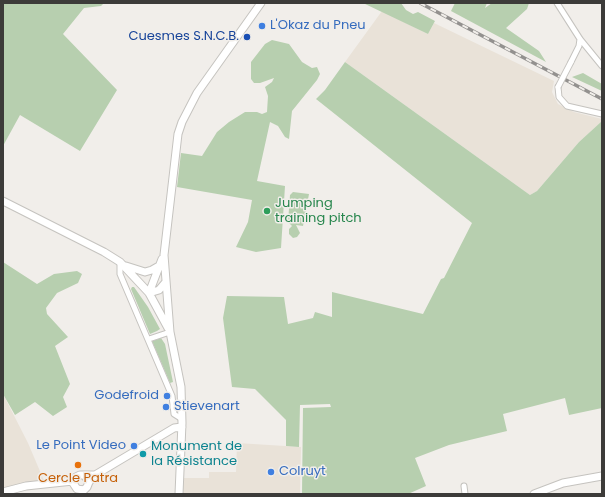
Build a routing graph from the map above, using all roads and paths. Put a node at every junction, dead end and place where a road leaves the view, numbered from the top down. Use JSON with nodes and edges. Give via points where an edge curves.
{"nodes":[{"id":1,"x":261,"y":3,"type":"edge"},
{"id":2,"x":557,"y":3,"type":"edge"},
{"id":3,"x":580,"y":39,"type":"junction"},
{"id":4,"x":602,"y":66,"type":"edge"},
{"id":5,"x":602,"y":114,"type":"edge"},
{"id":6,"x":3,"y":201,"type":"edge"},
{"id":7,"x":164,"y":255,"type":"junction"},
{"id":8,"x":122,"y":264,"type":"junction"},
{"id":9,"x":159,"y":266,"type":"junction"},
{"id":10,"x":164,"y":284,"type":"junction"},
{"id":11,"x":149,"y":293,"type":"junction"},
{"id":12,"x":170,"y":332,"type":"junction"},
{"id":13,"x":149,"y":339,"type":"junction"},
{"id":14,"x":182,"y":423,"type":"junction"},
{"id":15,"x":167,"y":434,"type":"junction"},
{"id":16,"x":182,"y":438,"type":"junction"},
{"id":17,"x":602,"y":476,"type":"edge"},
{"id":18,"x":87,"y":479,"type":"junction"},
{"id":19,"x":73,"y":481,"type":"junction"},
{"id":20,"x":464,"y":486,"type":"dead end"},
{"id":21,"x":3,"y":492,"type":"edge"},
{"id":22,"x":82,"y":492,"type":"edge"},
{"id":23,"x":179,"y":494,"type":"edge"},
{"id":24,"x":466,"y":494,"type":"edge"},
{"id":25,"x":534,"y":494,"type":"edge"}],
"edges":[{"from":1,"to":7,"type":"main road","via":[[197,93],[182,122],[176,147]]},
{"from":2,"to":3,"type":"street"},
{"from":3,"to":4,"type":"street"},
{"from":3,"to":5,"type":"street","bridge":true,"via":[[579,46],[558,87],[559,97],[567,106]]},
{"from":6,"to":8,"type":"main road","via":[[104,252]]},
{"from":7,"to":9,"type":"main road"},
{"from":7,"to":10,"type":"main road"},
{"from":8,"to":9,"type":"main road","via":[[145,272]]},
{"from":8,"to":11,"type":"main road"},
{"from":8,"to":13,"type":"street","via":[[120,274]]},
{"from":9,"to":11,"type":"main road"},
{"from":10,"to":11,"type":"main road","via":[[159,290]]},
{"from":10,"to":12,"type":"main road"},
{"from":11,"to":12,"type":"main road"},
{"from":12,"to":13,"type":"street"},
{"from":12,"to":14,"type":"main road","via":[[181,387]]},
{"from":13,"to":14,"type":"street","via":[[172,396],[174,414]]},
{"from":14,"to":15,"type":"main road"},
{"from":14,"to":16,"type":"main road"},
{"from":15,"to":16,"type":"main road"},
{"from":15,"to":18,"type":"main road"},
{"from":16,"to":23,"type":"main road"},
{"from":17,"to":25,"type":"main road","via":[[563,484]]},
{"from":18,"to":19,"type":"main road","via":[[77,476]]},
{"from":18,"to":22,"type":"main road","via":[[87,487]]},
{"from":19,"to":21,"type":"main road","via":[[26,486]]},
{"from":19,"to":22,"type":"main road","via":[[75,487]]},
{"from":20,"to":24,"type":"street"}]}
